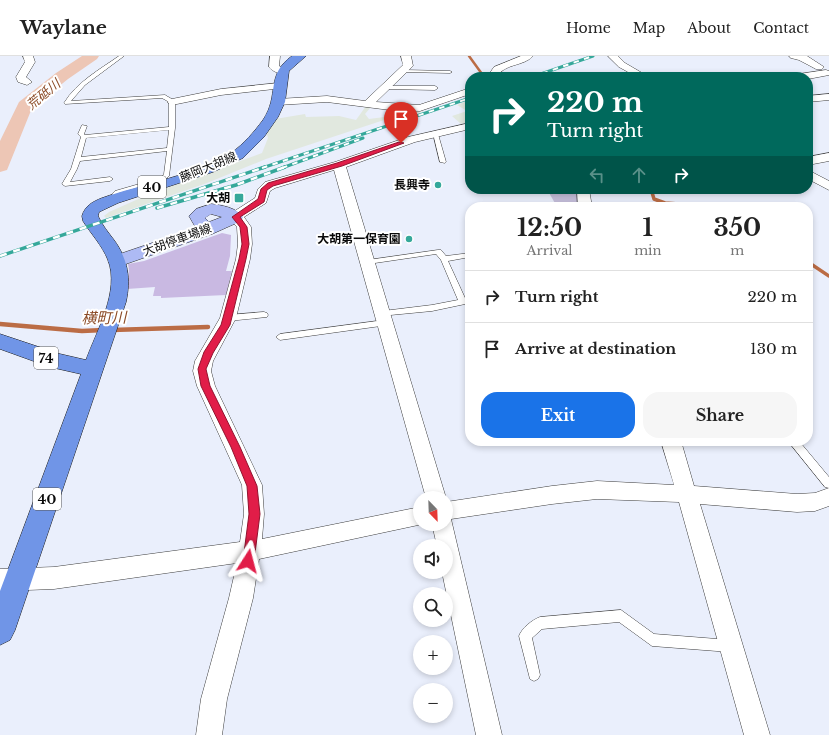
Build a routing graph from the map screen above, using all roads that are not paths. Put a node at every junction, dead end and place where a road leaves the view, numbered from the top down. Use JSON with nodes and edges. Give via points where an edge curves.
{"nodes":[{"id":1,"x":28,"y":56,"type":"edge"},
{"id":2,"x":122,"y":56,"type":"edge"},
{"id":3,"x":275,"y":56,"type":"edge"},
{"id":4,"x":300,"y":56,"type":"edge"},
{"id":5,"x":406,"y":56,"type":"edge"},
{"id":6,"x":528,"y":56,"type":"edge"},
{"id":7,"x":613,"y":56,"type":"edge"},
{"id":8,"x":794,"y":56,"type":"edge"},
{"id":9,"x":826,"y":70,"type":"edge"},
{"id":10,"x":404,"y":71,"type":"junction"},
{"id":11,"x":450,"y":72,"type":"dead end"},
{"id":12,"x":494,"y":72,"type":"edge"},
{"id":13,"x":635,"y":72,"type":"edge"},
{"id":14,"x":813,"y":73,"type":"edge"},
{"id":15,"x":281,"y":78,"type":"junction"},
{"id":16,"x":27,"y":82,"type":"dead end"},
{"id":17,"x":385,"y":87,"type":"junction"},
{"id":18,"x":434,"y":88,"type":"dead end"},
{"id":19,"x":465,"y":94,"type":"edge"},
{"id":20,"x":829,"y":97,"type":"edge"},
{"id":21,"x":813,"y":99,"type":"edge"},
{"id":22,"x":172,"y":102,"type":"junction"},
{"id":23,"x":278,"y":102,"type":"junction"},
{"id":24,"x":368,"y":104,"type":"junction"},
{"id":25,"x":84,"y":126,"type":"dead end"},
{"id":26,"x":465,"y":127,"type":"edge"},
{"id":27,"x":172,"y":128,"type":"junction"},
{"id":28,"x":435,"y":134,"type":"junction"},
{"id":29,"x":84,"y":137,"type":"junction"},
{"id":30,"x":170,"y":149,"type":"junction"},
{"id":31,"x":829,"y":157,"type":"edge"},
{"id":32,"x":77,"y":159,"type":"junction"},
{"id":33,"x":813,"y":160,"type":"edge"},
{"id":34,"x":444,"y":162,"type":"dead end"},
{"id":35,"x":339,"y":165,"type":"junction"},
{"id":36,"x":813,"y":177,"type":"edge"},
{"id":37,"x":110,"y":179,"type":"dead end"},
{"id":38,"x":829,"y":186,"type":"edge"},
{"id":39,"x":116,"y":198,"type":"junction"},
{"id":40,"x":235,"y":217,"type":"junction"},
{"id":41,"x":465,"y":256,"type":"edge"},
{"id":42,"x":444,"y":259,"type":"junction"},
{"id":43,"x":117,"y":261,"type":"junction"},
{"id":44,"x":368,"y":262,"type":"junction"},
{"id":45,"x":465,"y":297,"type":"edge"},
{"id":46,"x":465,"y":301,"type":"edge"},
{"id":47,"x":264,"y":315,"type":"dead end"},
{"id":48,"x":228,"y":318,"type":"junction"},
{"id":49,"x":384,"y":319,"type":"junction"},
{"id":50,"x":280,"y":337,"type":"dead end"},
{"id":51,"x":0,"y":341,"type":"edge"},
{"id":52,"x":94,"y":368,"type":"junction"},
{"id":53,"x":673,"y":446,"type":"edge"},
{"id":54,"x":797,"y":446,"type":"edge"},
{"id":55,"x":829,"y":484,"type":"edge"},
{"id":56,"x":434,"y":491,"type":"edge"},
{"id":57,"x":688,"y":496,"type":"junction"},
{"id":58,"x":829,"y":497,"type":"edge"},
{"id":59,"x":453,"y":510,"type":"edge"},
{"id":60,"x":413,"y":517,"type":"edge"},
{"id":61,"x":444,"y":531,"type":"edge"},
{"id":62,"x":250,"y":551,"type":"junction"},
{"id":63,"x":9,"y":580,"type":"edge"},
{"id":64,"x":0,"y":630,"type":"edge"},
{"id":65,"x":730,"y":646,"type":"junction"},
{"id":66,"x":534,"y":675,"type":"dead end"},
{"id":67,"x":209,"y":735,"type":"edge"},
{"id":68,"x":488,"y":735,"type":"edge"},
{"id":69,"x":756,"y":735,"type":"edge"}],
"edges":[{"from":1,"to":16,"type":"street","via":[[30,62],[21,77]]},
{"from":2,"to":22,"type":"lane","via":[[90,79],[67,103],[163,96]]},
{"from":3,"to":15,"type":"street","via":[[274,67]]},
{"from":4,"to":15,"type":"main road"},
{"from":5,"to":10,"type":"street","via":[[408,66]]},
{"from":6,"to":12,"type":"street"},
{"from":7,"to":13,"type":"street"},
{"from":8,"to":9,"type":"street","via":[[802,57]]},
{"from":9,"to":14,"type":"street"},
{"from":10,"to":11,"type":"lane"},
{"from":10,"to":17,"type":"street"},
{"from":15,"to":22,"type":"street"},
{"from":15,"to":23,"type":"main road","name":"藤岡大胡線","number":"40"},
{"from":17,"to":18,"type":"lane"},
{"from":17,"to":24,"type":"street"},
{"from":19,"to":24,"type":"street","via":[[424,108]]},
{"from":20,"to":21,"type":"street"},
{"from":22,"to":27,"type":"lane"},
{"from":23,"to":24,"type":"street","via":[[328,99]]},
{"from":23,"to":39,"type":"main road","name":"藤岡大胡線","number":"40","via":[[253,142],[234,158]]},
{"from":25,"to":29,"type":"lane","via":[[81,134]]},
{"from":26,"to":28,"type":"street"},
{"from":27,"to":29,"type":"lane"},
{"from":27,"to":30,"type":"lane"},
{"from":28,"to":34,"type":"lane"},
{"from":28,"to":35,"type":"street","via":[[412,139]]},
{"from":29,"to":32,"type":"lane"},
{"from":30,"to":32,"type":"lane"},
{"from":30,"to":39,"type":"lane","via":[[165,177],[117,192]]},
{"from":31,"to":33,"type":"street"},
{"from":32,"to":37,"type":"lane","via":[[65,184]]},
{"from":35,"to":40,"type":"street","via":[[270,185],[264,189],[261,200]]},
{"from":35,"to":44,"type":"street"},
{"from":36,"to":38,"type":"street"},
{"from":39,"to":43,"type":"main road","name":"藤岡大胡線","number":"40","via":[[94,208],[90,216]]},
{"from":40,"to":43,"type":"main road","name":"大胡停車場線","via":[[206,230]]},
{"from":40,"to":48,"type":"street","via":[[244,227],[245,244]]},
{"from":41,"to":42,"type":"lane"},
{"from":42,"to":44,"type":"lane","via":[[438,252]]},
{"from":42,"to":45,"type":"lane"},
{"from":43,"to":52,"type":"main road","name":"藤岡大胡線","number":"40","via":[[122,280]]},
{"from":44,"to":49,"type":"street"},
{"from":46,"to":49,"type":"lane"},
{"from":47,"to":48,"type":"lane"},
{"from":48,"to":62,"type":"street","via":[[204,361],[202,375],[252,486],[254,514]]},
{"from":49,"to":50,"type":"lane"},
{"from":49,"to":56,"type":"street"},
{"from":51,"to":52,"type":"main road","number":"74","via":[[59,363]]},
{"from":52,"to":63,"type":"main road","name":"藤岡大胡線","number":"40"},
{"from":53,"to":57,"type":"street"},
{"from":54,"to":55,"type":"lane"},
{"from":57,"to":58,"type":"street","via":[[797,503],[815,502]]},
{"from":57,"to":59,"type":"street","via":[[644,491],[597,490]]},
{"from":57,"to":65,"type":"street"},
{"from":60,"to":62,"type":"street"},
{"from":61,"to":68,"type":"street"},
{"from":62,"to":63,"type":"street","via":[[54,578]]},
{"from":62,"to":67,"type":"street","via":[[241,598],[214,699]]},
{"from":63,"to":64,"type":"main road","name":"藤岡大胡線","number":"40"},
{"from":65,"to":66,"type":"lane","via":[[652,640],[621,616],[540,623],[525,636]]},
{"from":65,"to":69,"type":"street"}]}
